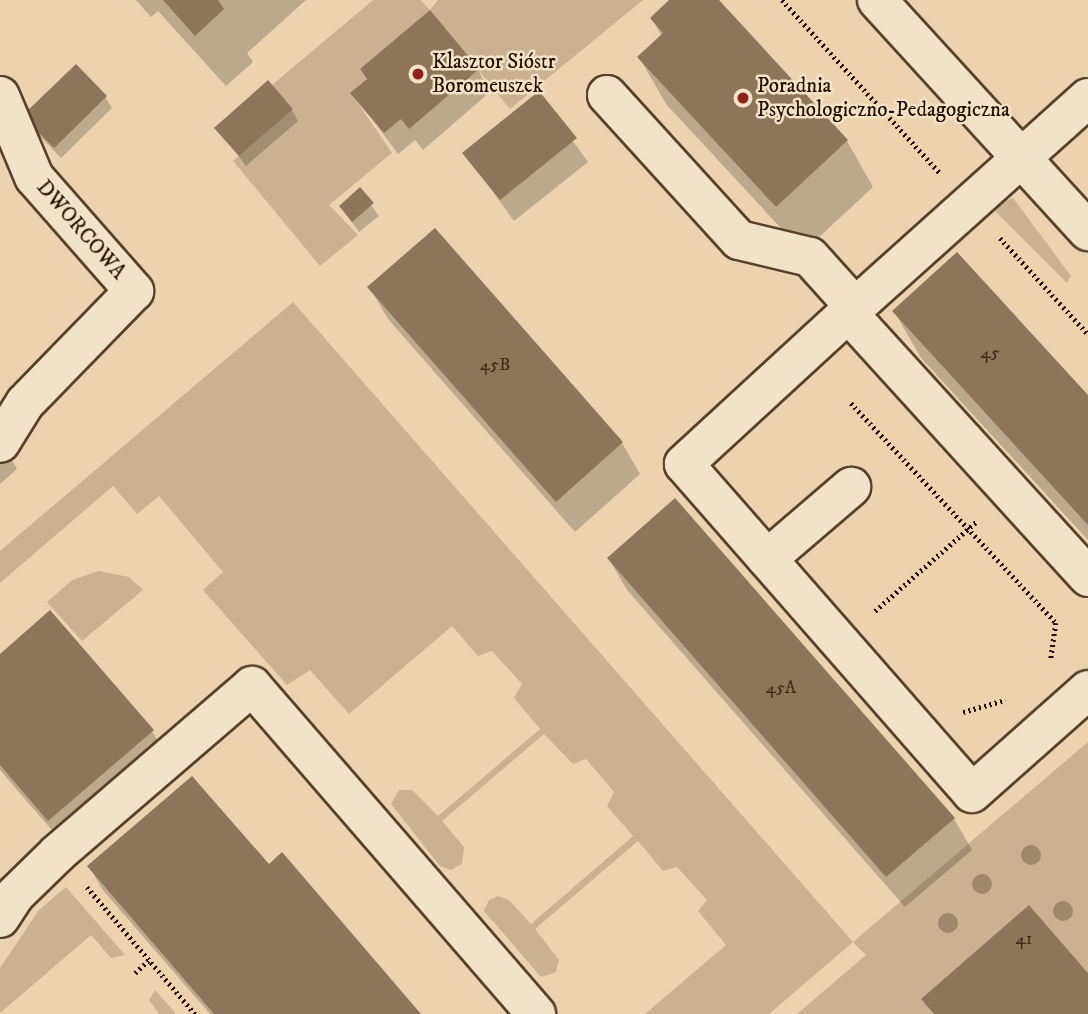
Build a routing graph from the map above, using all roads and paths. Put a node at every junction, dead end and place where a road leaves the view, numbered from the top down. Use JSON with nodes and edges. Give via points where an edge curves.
{"nodes":[{"id":1,"x":782,"y":0,"type":"edge"},
{"id":2,"x":877,"y":0,"type":"edge"},
{"id":3,"x":607,"y":94,"type":"dead end"},
{"id":4,"x":0,"y":96,"type":"edge"},
{"id":5,"x":1088,"y":98,"type":"edge"},
{"id":6,"x":1021,"y":158,"type":"junction"},
{"id":7,"x":969,"y":204,"type":"junction"},
{"id":8,"x":1088,"y":231,"type":"edge"},
{"id":9,"x":851,"y":310,"type":"junction"},
{"id":10,"x":1088,"y":334,"type":"edge"},
{"id":11,"x":851,"y":402,"type":"dead end"},
{"id":12,"x":0,"y":443,"type":"edge"},
{"id":13,"x":851,"y":488,"type":"dead end"},
{"id":14,"x":1011,"y":492,"type":"junction"},
{"id":15,"x":967,"y":530,"type":"junction"},
{"id":16,"x":767,"y":559,"type":"junction"},
{"id":17,"x":1088,"y":577,"type":"edge"},
{"id":18,"x":840,"y":642,"type":"junction"},
{"id":19,"x":1043,"y":667,"type":"dead end"},
{"id":20,"x":1088,"y":690,"type":"edge"},
{"id":21,"x":1010,"y":699,"type":"dead end"},
{"id":22,"x":928,"y":744,"type":"junction"},
{"id":23,"x":58,"y":853,"type":"junction"},
{"id":24,"x":0,"y":918,"type":"edge"},
{"id":25,"x":149,"y":960,"type":"junction"},
{"id":26,"x":135,"y":973,"type":"dead end"},
{"id":27,"x":195,"y":1014,"type":"edge"},
{"id":28,"x":536,"y":1014,"type":"edge"}],
"edges":[{"from":1,"to":7,"type":"path"},
{"from":2,"to":6,"type":"street"},
{"from":3,"to":9,"type":"street","via":[[739,240],[810,257]]},
{"from":4,"to":12,"type":"street","name":"DWORCOWA","via":[[34,177],[134,291],[25,403]]},
{"from":5,"to":6,"type":"street"},
{"from":6,"to":7,"type":"street"},
{"from":6,"to":8,"type":"street"},
{"from":7,"to":9,"type":"street"},
{"from":7,"to":10,"type":"path"},
{"from":9,"to":14,"type":"street"},
{"from":9,"to":16,"type":"street","via":[[684,464]]},
{"from":11,"to":15,"type":"path"},
{"from":13,"to":16,"type":"street"},
{"from":14,"to":15,"type":"path"},
{"from":14,"to":17,"type":"street"},
{"from":15,"to":18,"type":"path"},
{"from":15,"to":19,"type":"path","via":[[1056,623],[1052,659]]},
{"from":16,"to":18,"type":"street"},
{"from":18,"to":22,"type":"street"},
{"from":20,"to":22,"type":"street","via":[[972,793]]},
{"from":21,"to":22,"type":"path","via":[[964,712]]},
{"from":23,"to":24,"type":"street","via":[[15,895]]},
{"from":23,"to":25,"type":"path"},
{"from":23,"to":28,"type":"street","via":[[252,686]]},
{"from":25,"to":26,"type":"path"},
{"from":25,"to":27,"type":"path"}]}
